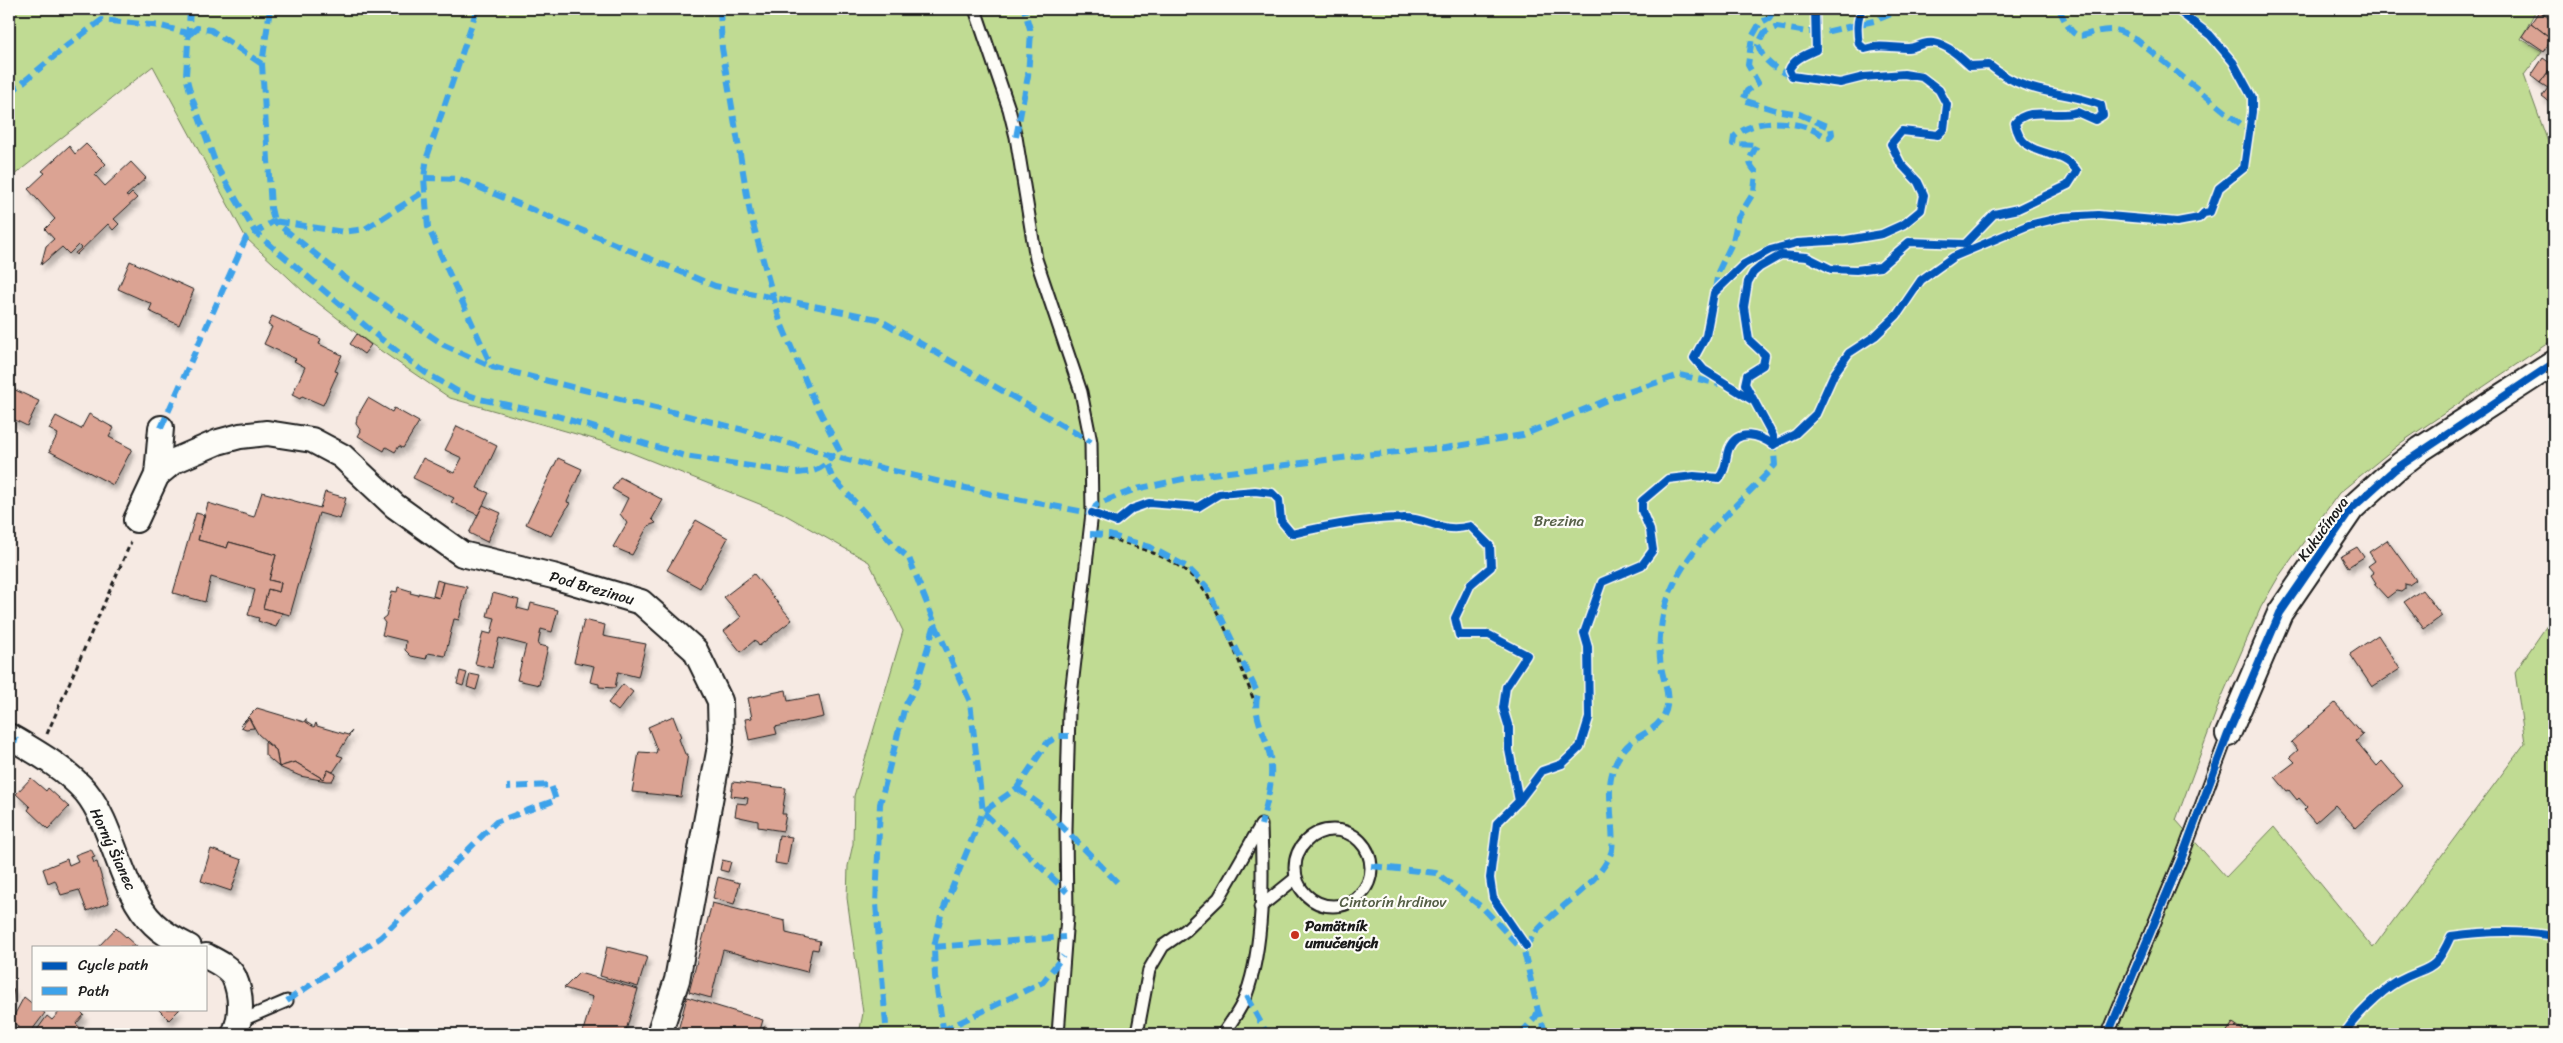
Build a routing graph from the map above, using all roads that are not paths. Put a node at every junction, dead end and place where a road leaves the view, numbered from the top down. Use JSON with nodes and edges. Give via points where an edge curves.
{"nodes":[{"id":1,"x":975,"y":9,"type":"edge"},
{"id":2,"x":2554,"y":363,"type":"edge"},
{"id":3,"x":161,"y":428,"type":"dead end"},
{"id":4,"x":157,"y":475,"type":"junction"},
{"id":5,"x":136,"y":526,"type":"road end"},
{"id":6,"x":2228,"y":734,"type":"joint"},
{"id":7,"x":9,"y":736,"type":"edge"},
{"id":8,"x":1296,"y":878,"type":"junction"},
{"id":9,"x":1260,"y":907,"type":"junction"},
{"id":10,"x":187,"y":946,"type":"edge"},
{"id":11,"x":208,"y":957,"type":"edge"},
{"id":12,"x":287,"y":1000,"type":"dead end"},
{"id":13,"x":237,"y":1028,"type":"edge"},
{"id":14,"x":659,"y":1034,"type":"edge"},
{"id":15,"x":1058,"y":1034,"type":"edge"},
{"id":16,"x":1137,"y":1034,"type":"edge"},
{"id":17,"x":1223,"y":1034,"type":"edge"},
{"id":18,"x":2108,"y":1034,"type":"edge"}],
"edges":[{"from":1,"to":15,"type":"lane","via":[[1016,137],[1036,260],[1081,392],[1091,442],[1090,527],[1069,712],[1067,917]]},
{"from":2,"to":6,"type":"street","name":"Kukučínova","via":[[2421,449],[2352,508],[2280,613]]},
{"from":3,"to":4,"type":"street"},
{"from":4,"to":5,"type":"street"},
{"from":4,"to":14,"type":"street","name":"Pod Brezinou","via":[[216,436],[267,433],[312,440],[342,456],[395,506],[462,554],[641,602],[695,650],[720,701],[721,741],[677,980]]},
{"from":6,"to":18,"type":"lane","via":[[2182,857]]},
{"from":7,"to":10,"type":"street","name":"Horný Šianec","via":[[39,753],[86,793],[139,905],[154,924]]},
{"from":8,"to":8,"type":"lane","via":[[1307,896],[1316,902],[1339,906],[1355,898],[1366,887],[1371,866],[1363,845],[1346,833],[1324,831],[1314,835],[1300,850],[1296,859]]},
{"from":8,"to":9,"type":"lane"},
{"from":9,"to":16,"type":"lane","via":[[1260,825],[1219,898],[1186,930],[1163,946],[1149,970]]},
{"from":9,"to":17,"type":"lane","via":[[1254,966],[1246,996]]},
{"from":11,"to":13,"type":"street","via":[[222,964],[234,977],[239,996]]},
{"from":12,"to":13,"type":"lane"}]}
